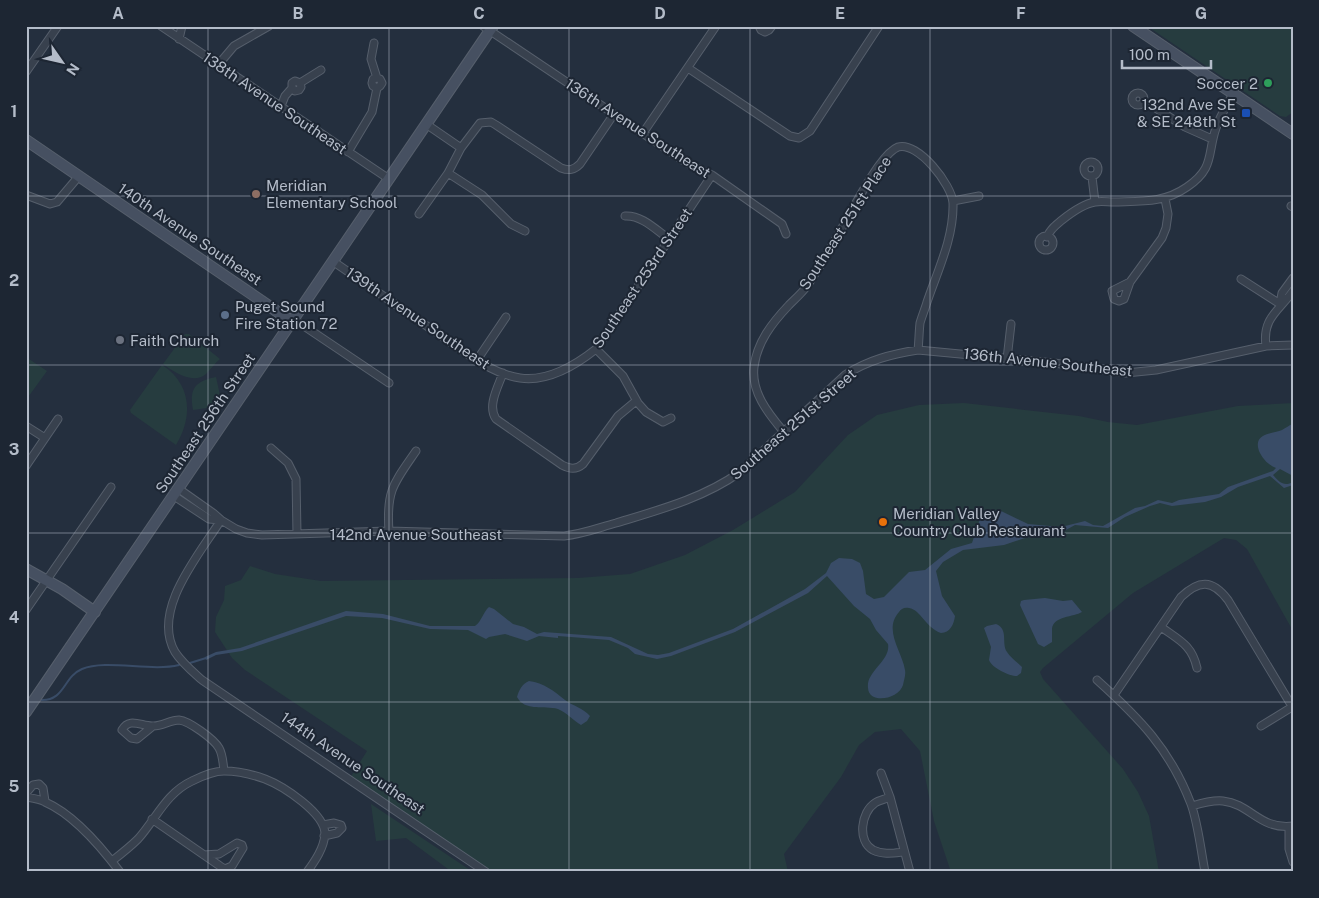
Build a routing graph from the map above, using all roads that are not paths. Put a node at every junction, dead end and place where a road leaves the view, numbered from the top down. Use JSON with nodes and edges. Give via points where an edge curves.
{"nodes":[{"id":1,"x":58,"y":26,"type":"edge"},
{"id":2,"x":161,"y":26,"type":"edge"},
{"id":3,"x":182,"y":26,"type":"edge"},
{"id":4,"x":269,"y":26,"type":"edge"},
{"id":5,"x":716,"y":26,"type":"edge"},
{"id":6,"x":759,"y":26,"type":"edge"},
{"id":7,"x":772,"y":26,"type":"edge"},
{"id":8,"x":880,"y":26,"type":"edge"},
{"id":9,"x":1133,"y":26,"type":"edge"},
{"id":10,"x":489,"y":28,"type":"edge"},
{"id":11,"x":179,"y":39,"type":"junction"},
{"id":12,"x":374,"y":43,"type":"dead end"},
{"id":13,"x":218,"y":65,"type":"junction"},
{"id":14,"x":688,"y":68,"type":"junction"},
{"id":15,"x":321,"y":70,"type":"dead end"},
{"id":16,"x":26,"y":72,"type":"edge"},
{"id":17,"x":1233,"y":94,"type":"junction"},
{"id":18,"x":1144,"y":102,"type":"dead end"},
{"id":19,"x":281,"y":106,"type":"junction"},
{"id":20,"x":614,"y":114,"type":"junction"},
{"id":21,"x":426,"y":124,"type":"junction"},
{"id":22,"x":1291,"y":130,"type":"edge"},
{"id":23,"x":643,"y":133,"type":"junction"},
{"id":24,"x":1212,"y":139,"type":"junction"},
{"id":25,"x":26,"y":140,"type":"edge"},
{"id":26,"x":461,"y":148,"type":"junction"},
{"id":27,"x":348,"y":152,"type":"junction"},
{"id":28,"x":448,"y":173,"type":"junction"},
{"id":29,"x":712,"y":175,"type":"junction"},
{"id":30,"x":79,"y":176,"type":"junction"},
{"id":31,"x":1092,"y":177,"type":"dead end"},
{"id":32,"x":389,"y":179,"type":"junction"},
{"id":33,"x":26,"y":195,"type":"edge"},
{"id":34,"x":980,"y":196,"type":"dead end"},
{"id":35,"x":1165,"y":199,"type":"junction"},
{"id":36,"x":953,"y":201,"type":"junction"},
{"id":37,"x":1095,"y":202,"type":"junction"},
{"id":38,"x":419,"y":214,"type":"dead end"},
{"id":39,"x":625,"y":216,"type":"dead end"},
{"id":40,"x":525,"y":231,"type":"dead end"},
{"id":41,"x":786,"y":234,"type":"dead end"},
{"id":42,"x":1048,"y":237,"type":"dead end"},
{"id":43,"x":669,"y":239,"type":"junction"},
{"id":44,"x":334,"y":262,"type":"junction"},
{"id":45,"x":1293,"y":278,"type":"edge"},
{"id":46,"x":1241,"y":279,"type":"dead end"},
{"id":47,"x":1130,"y":282,"type":"dead end"},
{"id":48,"x":1293,"y":291,"type":"edge"},
{"id":49,"x":1280,"y":304,"type":"junction"},
{"id":50,"x":506,"y":317,"type":"dead end"},
{"id":51,"x":291,"y":321,"type":"junction"},
{"id":52,"x":1011,"y":324,"type":"dead end"},
{"id":53,"x":1293,"y":345,"type":"edge"},
{"id":54,"x":1266,"y":346,"type":"junction"},
{"id":55,"x":596,"y":349,"type":"junction"},
{"id":56,"x":918,"y":350,"type":"junction"},
{"id":57,"x":1007,"y":359,"type":"junction"},
{"id":58,"x":477,"y":360,"type":"junction"},
{"id":59,"x":503,"y":373,"type":"junction"},
{"id":60,"x":389,"y":383,"type":"dead end"},
{"id":61,"x":636,"y":401,"type":"junction"},
{"id":62,"x":671,"y":418,"type":"dead end"},
{"id":63,"x":58,"y":419,"type":"dead end"},
{"id":64,"x":26,"y":426,"type":"edge"},
{"id":65,"x":783,"y":431,"type":"junction"},
{"id":66,"x":45,"y":438,"type":"junction"},
{"id":67,"x":271,"y":448,"type":"dead end"},
{"id":68,"x":416,"y":451,"type":"dead end"},
{"id":69,"x":26,"y":466,"type":"edge"},
{"id":70,"x":111,"y":487,"type":"dead end"},
{"id":71,"x":176,"y":493,"type":"junction"},
{"id":72,"x":221,"y":520,"type":"junction"},
{"id":73,"x":613,"y":524,"type":"joint"},
{"id":74,"x":389,"y":531,"type":"junction"},
{"id":75,"x":297,"y":534,"type":"junction"},
{"id":76,"x":26,"y":569,"type":"edge"},
{"id":77,"x":46,"y":582,"type":"junction"},
{"id":78,"x":26,"y":610,"type":"edge"},
{"id":79,"x":95,"y":612,"type":"junction"},
{"id":80,"x":1161,"y":627,"type":"junction"},
{"id":81,"x":1197,"y":668,"type":"dead end"},
{"id":82,"x":1097,"y":680,"type":"dead end"},
{"id":83,"x":1114,"y":696,"type":"junction"},
{"id":84,"x":1292,"y":708,"type":"edge"},
{"id":85,"x":26,"y":712,"type":"edge"},
{"id":86,"x":153,"y":726,"type":"dead end"},
{"id":87,"x":1261,"y":726,"type":"dead end"},
{"id":88,"x":224,"y":771,"type":"junction"},
{"id":89,"x":881,"y":773,"type":"dead end"},
{"id":90,"x":26,"y":795,"type":"edge"},
{"id":91,"x":890,"y":797,"type":"junction"},
{"id":92,"x":44,"y":801,"type":"junction"},
{"id":93,"x":1192,"y":806,"type":"junction"},
{"id":94,"x":152,"y":819,"type":"junction"},
{"id":95,"x":323,"y":825,"type":"junction"},
{"id":96,"x":1291,"y":826,"type":"edge"},
{"id":97,"x":324,"y":835,"type":"junction"},
{"id":98,"x":904,"y":852,"type":"junction"},
{"id":99,"x":204,"y":855,"type":"junction"},
{"id":100,"x":112,"y":861,"type":"junction"},
{"id":101,"x":1293,"y":862,"type":"edge"},
{"id":102,"x":120,"y":872,"type":"edge"},
{"id":103,"x":308,"y":872,"type":"edge"},
{"id":104,"x":486,"y":872,"type":"edge"},
{"id":105,"x":910,"y":872,"type":"edge"},
{"id":106,"x":1205,"y":872,"type":"edge"}],
"edges":[{"from":1,"to":16,"type":"street"},
{"from":2,"to":11,"type":"street","name":"138th Avenue Southeast"},
{"from":3,"to":11,"type":"street"},
{"from":4,"to":13,"type":"street","via":[[234,46]]},
{"from":5,"to":14,"type":"street"},
{"from":6,"to":7,"type":"street","via":[[765,32]]},
{"from":8,"to":14,"type":"street","via":[[810,131],[802,137],[790,136]]},
{"from":9,"to":17,"type":"main road"},
{"from":10,"to":20,"type":"street","name":"136th Avenue Southeast"},
{"from":10,"to":21,"type":"main road","name":"Southeast 256th Street"},
{"from":11,"to":13,"type":"street","name":"138th Avenue Southeast"},
{"from":12,"to":27,"type":"street","via":[[371,59],[377,78],[372,83],[377,88],[376,97],[372,112]]},
{"from":13,"to":19,"type":"street","name":"138th Avenue Southeast"},
{"from":14,"to":23,"type":"street"},
{"from":15,"to":19,"type":"street","via":[[300,83],[299,90],[292,88],[284,96]]},
{"from":17,"to":22,"type":"main road"},
{"from":17,"to":24,"type":"street","via":[[1219,118]]},
{"from":18,"to":24,"type":"street"},
{"from":19,"to":27,"type":"street","name":"138th Avenue Southeast"},
{"from":20,"to":23,"type":"street","name":"136th Avenue Southeast"},
{"from":20,"to":26,"type":"street","via":[[580,164],[569,171],[496,125],[485,122],[477,126]]},
{"from":21,"to":26,"type":"street"},
{"from":21,"to":32,"type":"main road","name":"Southeast 256th Street"},
{"from":23,"to":29,"type":"street","name":"136th Avenue Southeast","via":[[687,163]]},
{"from":24,"to":35,"type":"street","via":[[1210,158],[1199,177]]},
{"from":25,"to":30,"type":"main road","name":"140th Avenue Southeast"},
{"from":26,"to":28,"type":"street"},
{"from":27,"to":32,"type":"street","name":"138th Avenue Southeast"},
{"from":28,"to":38,"type":"street"},
{"from":28,"to":40,"type":"street"},
{"from":29,"to":41,"type":"street","name":"136th Avenue Southeast","via":[[782,224]]},
{"from":29,"to":43,"type":"street","name":"Southeast 253rd Street"},
{"from":30,"to":33,"type":"street","via":[[57,202],[50,204]]},
{"from":30,"to":51,"type":"main road","name":"140th Avenue Southeast"},
{"from":31,"to":37,"type":"street"},
{"from":32,"to":44,"type":"main road","name":"Southeast 256th Street"},
{"from":34,"to":36,"type":"street"},
{"from":35,"to":37,"type":"street"},
{"from":35,"to":47,"type":"street","via":[[1168,214],[1162,238]]},
{"from":36,"to":56,"type":"street","via":[[946,247],[920,323]]},
{"from":36,"to":65,"type":"street","name":"Southeast 251st Place","via":[[936,168],[914,151],[899,147],[884,159],[817,271],[762,340],[754,369],[756,384],[761,400]]},
{"from":37,"to":42,"type":"street","via":[[1076,210],[1050,231]]},
{"from":39,"to":43,"type":"street","via":[[643,220]]},
{"from":43,"to":55,"type":"street","name":"Southeast 253rd Street"},
{"from":44,"to":51,"type":"main road","name":"Southeast 256th Street"},
{"from":44,"to":58,"type":"street","name":"139th Avenue Southeast"},
{"from":45,"to":49,"type":"street","via":[[1282,293]]},
{"from":46,"to":49,"type":"street"},
{"from":48,"to":49,"type":"street"},
{"from":49,"to":54,"type":"street","via":[[1266,329]]},
{"from":50,"to":58,"type":"street"},
{"from":51,"to":60,"type":"street","name":"140th Avenue Southeast","via":[[298,322]]},
{"from":51,"to":71,"type":"main road","name":"Southeast 256th Street"},
{"from":52,"to":57,"type":"street"},
{"from":53,"to":54,"type":"street","name":"136th Avenue Southeast"},
{"from":54,"to":57,"type":"street","name":"136th Avenue Southeast","via":[[1156,370],[1126,373]]},
{"from":55,"to":59,"type":"street","name":"Southeast 253rd Street","via":[[554,374],[534,379]]},
{"from":55,"to":61,"type":"street","via":[[623,376]]},
{"from":56,"to":57,"type":"street","name":"136th Avenue Southeast"},
{"from":56,"to":65,"type":"street","name":"Southeast 251st Street","via":[[875,359],[860,366],[845,375]]},
{"from":58,"to":59,"type":"street","name":"139th Avenue Southeast"},
{"from":59,"to":61,"type":"street","via":[[492,407],[496,419],[562,465],[572,468],[583,464],[618,416]]},
{"from":61,"to":62,"type":"street","via":[[660,421],[666,422]]},
{"from":63,"to":66,"type":"street"},
{"from":64,"to":66,"type":"street"},
{"from":65,"to":73,"type":"street","name":"Southeast 251st Street","via":[[725,483],[661,510]]},
{"from":66,"to":69,"type":"street"},
{"from":67,"to":75,"type":"street","via":[[288,463],[296,479]]},
{"from":68,"to":74,"type":"street","via":[[396,480],[389,497]]},
{"from":70,"to":77,"type":"street"},
{"from":71,"to":72,"type":"street","name":"142nd Avenue Southeast","via":[[209,519]]},
{"from":71,"to":79,"type":"main road","name":"Southeast 256th Street"},
{"from":72,"to":75,"type":"street","name":"142nd Avenue Southeast","via":[[247,533]]},
{"from":72,"to":104,"type":"street","name":"144th Avenue Southeast","via":[[173,598],[169,613],[170,639],[180,660],[202,680]]},
{"from":73,"to":74,"type":"street","name":"142nd Avenue Southeast","via":[[580,535],[564,536]]},
{"from":74,"to":75,"type":"street","name":"142nd Avenue Southeast"},
{"from":76,"to":77,"type":"main road"},
{"from":77,"to":78,"type":"street"},
{"from":77,"to":79,"type":"main road"},
{"from":79,"to":85,"type":"main road","name":"Southeast 256th Street"},
{"from":80,"to":81,"type":"street","via":[[1190,649]]},
{"from":80,"to":83,"type":"street"},
{"from":80,"to":84,"type":"street","via":[[1181,597],[1196,585],[1216,587],[1228,600]]},
{"from":82,"to":83,"type":"street"},
{"from":83,"to":93,"type":"street","via":[[1152,733],[1172,763]]},
{"from":84,"to":87,"type":"street"},
{"from":86,"to":88,"type":"street","via":[[177,720],[193,725],[219,748]]},
{"from":88,"to":94,"type":"street","via":[[193,780],[180,788]]},
{"from":88,"to":95,"type":"street","via":[[266,779],[310,808]]},
{"from":89,"to":91,"type":"street"},
{"from":90,"to":92,"type":"street"},
{"from":90,"to":92,"type":"street","via":[[33,785],[39,784],[45,793]]},
{"from":91,"to":98,"type":"street"},
{"from":91,"to":98,"type":"street","via":[[875,802],[868,811],[862,834],[866,844],[874,850],[886,854]]},
{"from":92,"to":100,"type":"street","via":[[85,832]]},
{"from":93,"to":96,"type":"street","via":[[1223,801],[1268,824]]},
{"from":93,"to":106,"type":"street"},
{"from":94,"to":99,"type":"street"},
{"from":94,"to":100,"type":"street","via":[[138,838]]},
{"from":95,"to":97,"type":"street"},
{"from":95,"to":97,"type":"street","via":[[334,823],[342,828],[337,833]]},
{"from":96,"to":101,"type":"street"},
{"from":97,"to":103,"type":"street"},
{"from":98,"to":105,"type":"street"},
{"from":99,"to":99,"type":"street","via":[[227,869],[243,848],[237,843],[219,854]]},
{"from":100,"to":102,"type":"street"}]}
